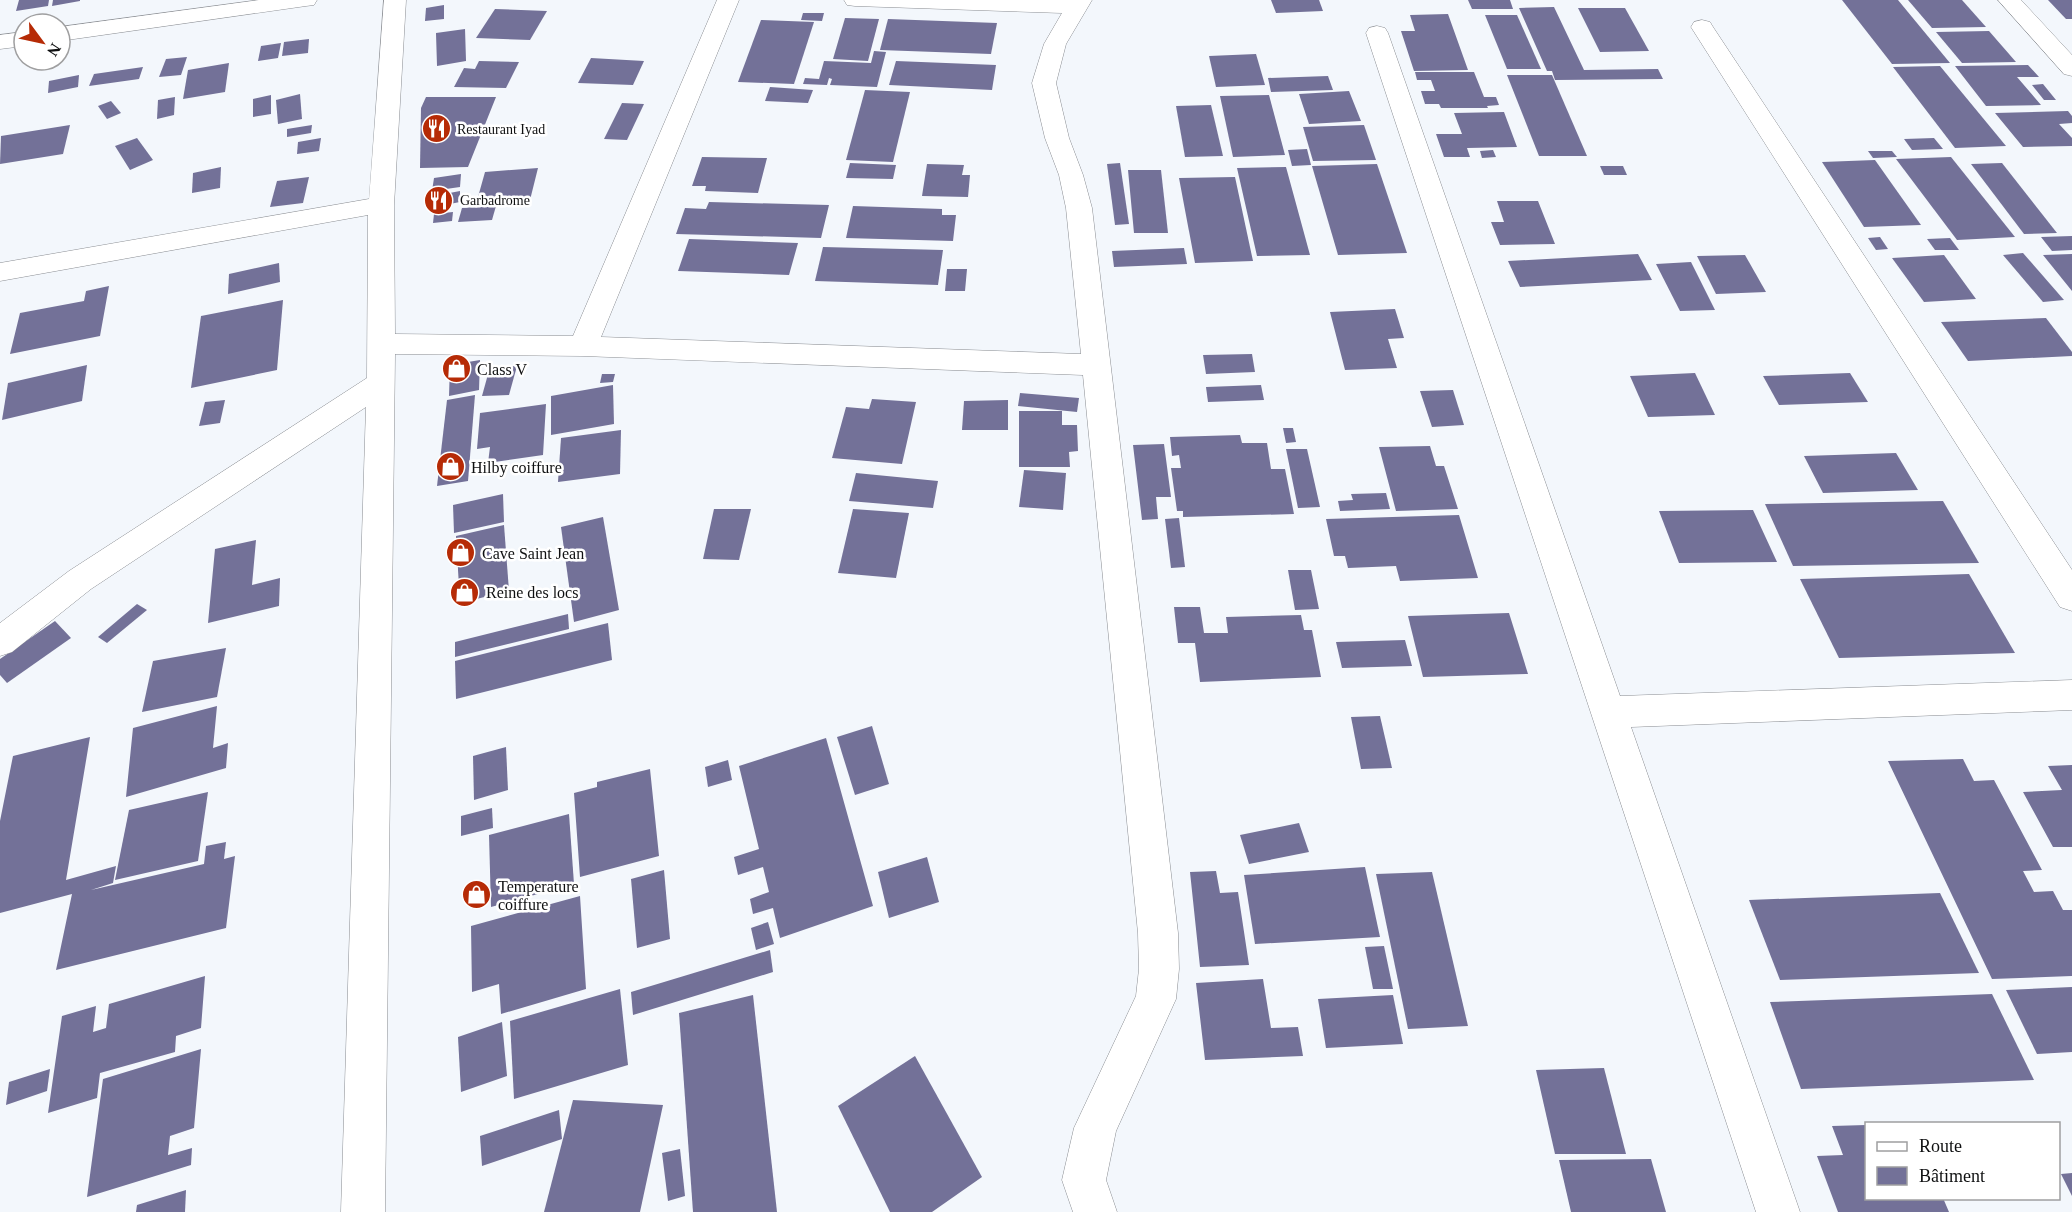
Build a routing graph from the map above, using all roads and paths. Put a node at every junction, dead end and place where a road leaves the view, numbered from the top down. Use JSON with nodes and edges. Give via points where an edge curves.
{"nodes":[{"id":1,"x":306,"y":0,"type":"edge"},
{"id":2,"x":395,"y":0,"type":"edge"},
{"id":3,"x":728,"y":0,"type":"edge"},
{"id":4,"x":855,"y":0,"type":"edge"},
{"id":5,"x":2009,"y":0,"type":"edge"},
{"id":6,"x":1079,"y":4,"type":"edge"},
{"id":7,"x":1702,"y":27,"type":"dead end"},
{"id":8,"x":72,"y":32,"type":"edge"},
{"id":9,"x":1377,"y":33,"type":"dead end"},
{"id":10,"x":2072,"y":69,"type":"edge"},
{"id":11,"x":381,"y":205,"type":"junction"},
{"id":12,"x":0,"y":272,"type":"edge"},
{"id":13,"x":380,"y":344,"type":"junction"},
{"id":14,"x":583,"y":346,"type":"junction"},
{"id":15,"x":1095,"y":365,"type":"junction"},
{"id":16,"x":381,"y":383,"type":"junction"},
{"id":17,"x":2072,"y":597,"type":"edge"},
{"id":18,"x":0,"y":642,"type":"edge"},
{"id":19,"x":2072,"y":695,"type":"edge"},
{"id":20,"x":1608,"y":712,"type":"junction"},
{"id":21,"x":363,"y":1212,"type":"edge"},
{"id":22,"x":1095,"y":1212,"type":"edge"},
{"id":23,"x":1778,"y":1212,"type":"edge"}],
"edges":[{"from":1,"to":8,"type":"street"},
{"from":2,"to":11,"type":"street"},
{"from":3,"to":14,"type":"street"},
{"from":4,"to":6,"type":"street"},
{"from":5,"to":10,"type":"street"},
{"from":6,"to":15,"type":"street","via":[[1055,44],[1044,83],[1078,208]]},
{"from":7,"to":17,"type":"street"},
{"from":9,"to":20,"type":"street"},
{"from":11,"to":12,"type":"street"},
{"from":11,"to":13,"type":"street"},
{"from":13,"to":14,"type":"street"},
{"from":13,"to":16,"type":"street"},
{"from":14,"to":15,"type":"street"},
{"from":15,"to":22,"type":"street","via":[[1159,969],[1156,999],[1095,1128],[1084,1180]]},
{"from":16,"to":18,"type":"street","via":[[80,579]]},
{"from":16,"to":21,"type":"street"},
{"from":19,"to":20,"type":"street"},
{"from":20,"to":23,"type":"street"}]}
